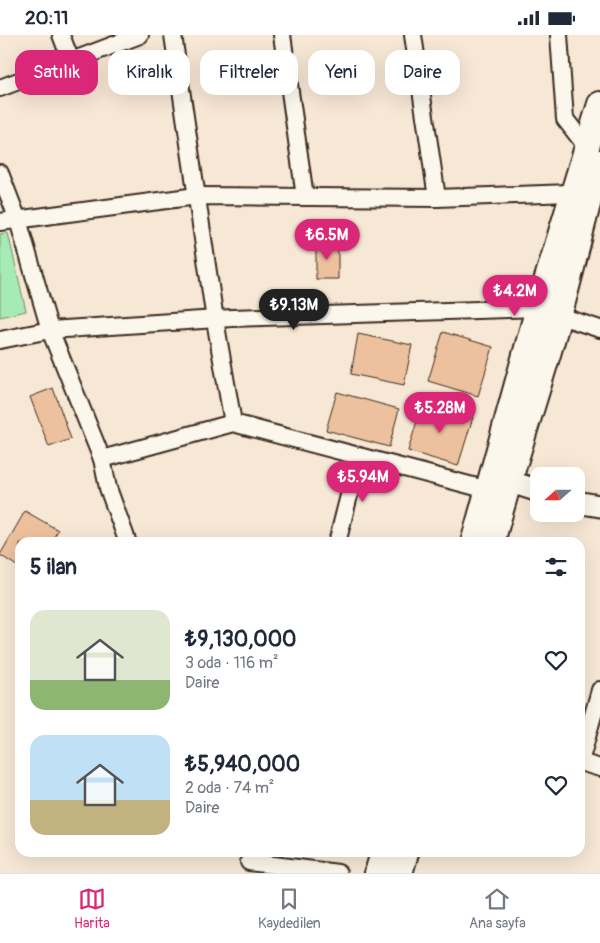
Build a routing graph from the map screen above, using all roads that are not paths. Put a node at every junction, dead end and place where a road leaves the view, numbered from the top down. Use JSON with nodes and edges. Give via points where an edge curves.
{"nodes":[{"id":1,"x":61,"y":35,"type":"edge"},
{"id":2,"x":140,"y":35,"type":"edge"},
{"id":3,"x":173,"y":35,"type":"edge"},
{"id":4,"x":282,"y":35,"type":"edge"},
{"id":5,"x":414,"y":35,"type":"edge"},
{"id":6,"x":559,"y":35,"type":"edge"},
{"id":7,"x":67,"y":50,"type":"edge"},
{"id":8,"x":98,"y":51,"type":"edge"},
{"id":9,"x":15,"y":82,"type":"edge"},
{"id":10,"x":0,"y":88,"type":"edge"},
{"id":11,"x":600,"y":104,"type":"edge"},
{"id":12,"x":595,"y":153,"type":"edge"},
{"id":13,"x":0,"y":173,"type":"edge"},
{"id":14,"x":571,"y":193,"type":"junction"},
{"id":15,"x":196,"y":196,"type":"junction"},
{"id":16,"x":305,"y":197,"type":"junction"},
{"id":17,"x":437,"y":197,"type":"junction"},
{"id":18,"x":18,"y":220,"type":"junction"},
{"id":19,"x":0,"y":222,"type":"edge"},
{"id":20,"x":538,"y":308,"type":"junction"},
{"id":21,"x":560,"y":316,"type":"junction"},
{"id":22,"x":215,"y":320,"type":"junction"},
{"id":23,"x":50,"y":329,"type":"junction"},
{"id":24,"x":600,"y":329,"type":"edge"},
{"id":25,"x":0,"y":340,"type":"edge"},
{"id":26,"x":233,"y":423,"type":"junction"},
{"id":27,"x":359,"y":456,"type":"junction"},
{"id":28,"x":102,"y":459,"type":"junction"},
{"id":29,"x":498,"y":486,"type":"junction"},
{"id":30,"x":530,"y":490,"type":"edge"},
{"id":31,"x":585,"y":504,"type":"edge"},
{"id":32,"x":600,"y":506,"type":"edge"},
{"id":33,"x":126,"y":537,"type":"edge"},
{"id":34,"x":339,"y":537,"type":"edge"},
{"id":35,"x":476,"y":537,"type":"edge"},
{"id":36,"x":493,"y":537,"type":"edge"},
{"id":37,"x":600,"y":690,"type":"edge"},
{"id":38,"x":585,"y":744,"type":"edge"},
{"id":39,"x":585,"y":764,"type":"edge"},
{"id":40,"x":600,"y":768,"type":"edge"},
{"id":41,"x":382,"y":857,"type":"edge"},
{"id":42,"x":405,"y":857,"type":"edge"},
{"id":43,"x":248,"y":862,"type":"edge"},
{"id":44,"x":338,"y":873,"type":"edge"},
{"id":45,"x":378,"y":873,"type":"edge"},
{"id":46,"x":400,"y":873,"type":"edge"}],
"edges":[{"from":1,"to":7,"type":"street"},
{"from":2,"to":8,"type":"street"},
{"from":3,"to":15,"type":"street"},
{"from":4,"to":16,"type":"street"},
{"from":5,"to":17,"type":"street"},
{"from":6,"to":12,"type":"street","via":[[565,119]]},
{"from":9,"to":10,"type":"street"},
{"from":11,"to":12,"type":"main road"},
{"from":12,"to":14,"type":"main road"},
{"from":12,"to":21,"type":"main road","via":[[587,203]]},
{"from":13,"to":18,"type":"street"},
{"from":14,"to":17,"type":"street"},
{"from":14,"to":20,"type":"main road"},
{"from":15,"to":16,"type":"street"},
{"from":15,"to":18,"type":"street"},
{"from":15,"to":22,"type":"street"},
{"from":16,"to":17,"type":"street"},
{"from":18,"to":19,"type":"street"},
{"from":18,"to":23,"type":"street"},
{"from":20,"to":22,"type":"street"},
{"from":20,"to":29,"type":"main road"},
{"from":21,"to":24,"type":"street"},
{"from":21,"to":29,"type":"main road"},
{"from":22,"to":23,"type":"street"},
{"from":22,"to":26,"type":"street"},
{"from":23,"to":25,"type":"street"},
{"from":23,"to":28,"type":"street"},
{"from":26,"to":27,"type":"street"},
{"from":26,"to":28,"type":"street"},
{"from":27,"to":29,"type":"street"},
{"from":27,"to":34,"type":"street"},
{"from":28,"to":33,"type":"street","via":[[108,488]]},
{"from":29,"to":30,"type":"street"},
{"from":29,"to":35,"type":"main road"},
{"from":29,"to":36,"type":"main road"},
{"from":31,"to":32,"type":"street"},
{"from":37,"to":38,"type":"street"},
{"from":39,"to":40,"type":"street"},
{"from":41,"to":45,"type":"main road"},
{"from":42,"to":46,"type":"main road"},
{"from":43,"to":44,"type":"street"}]}
